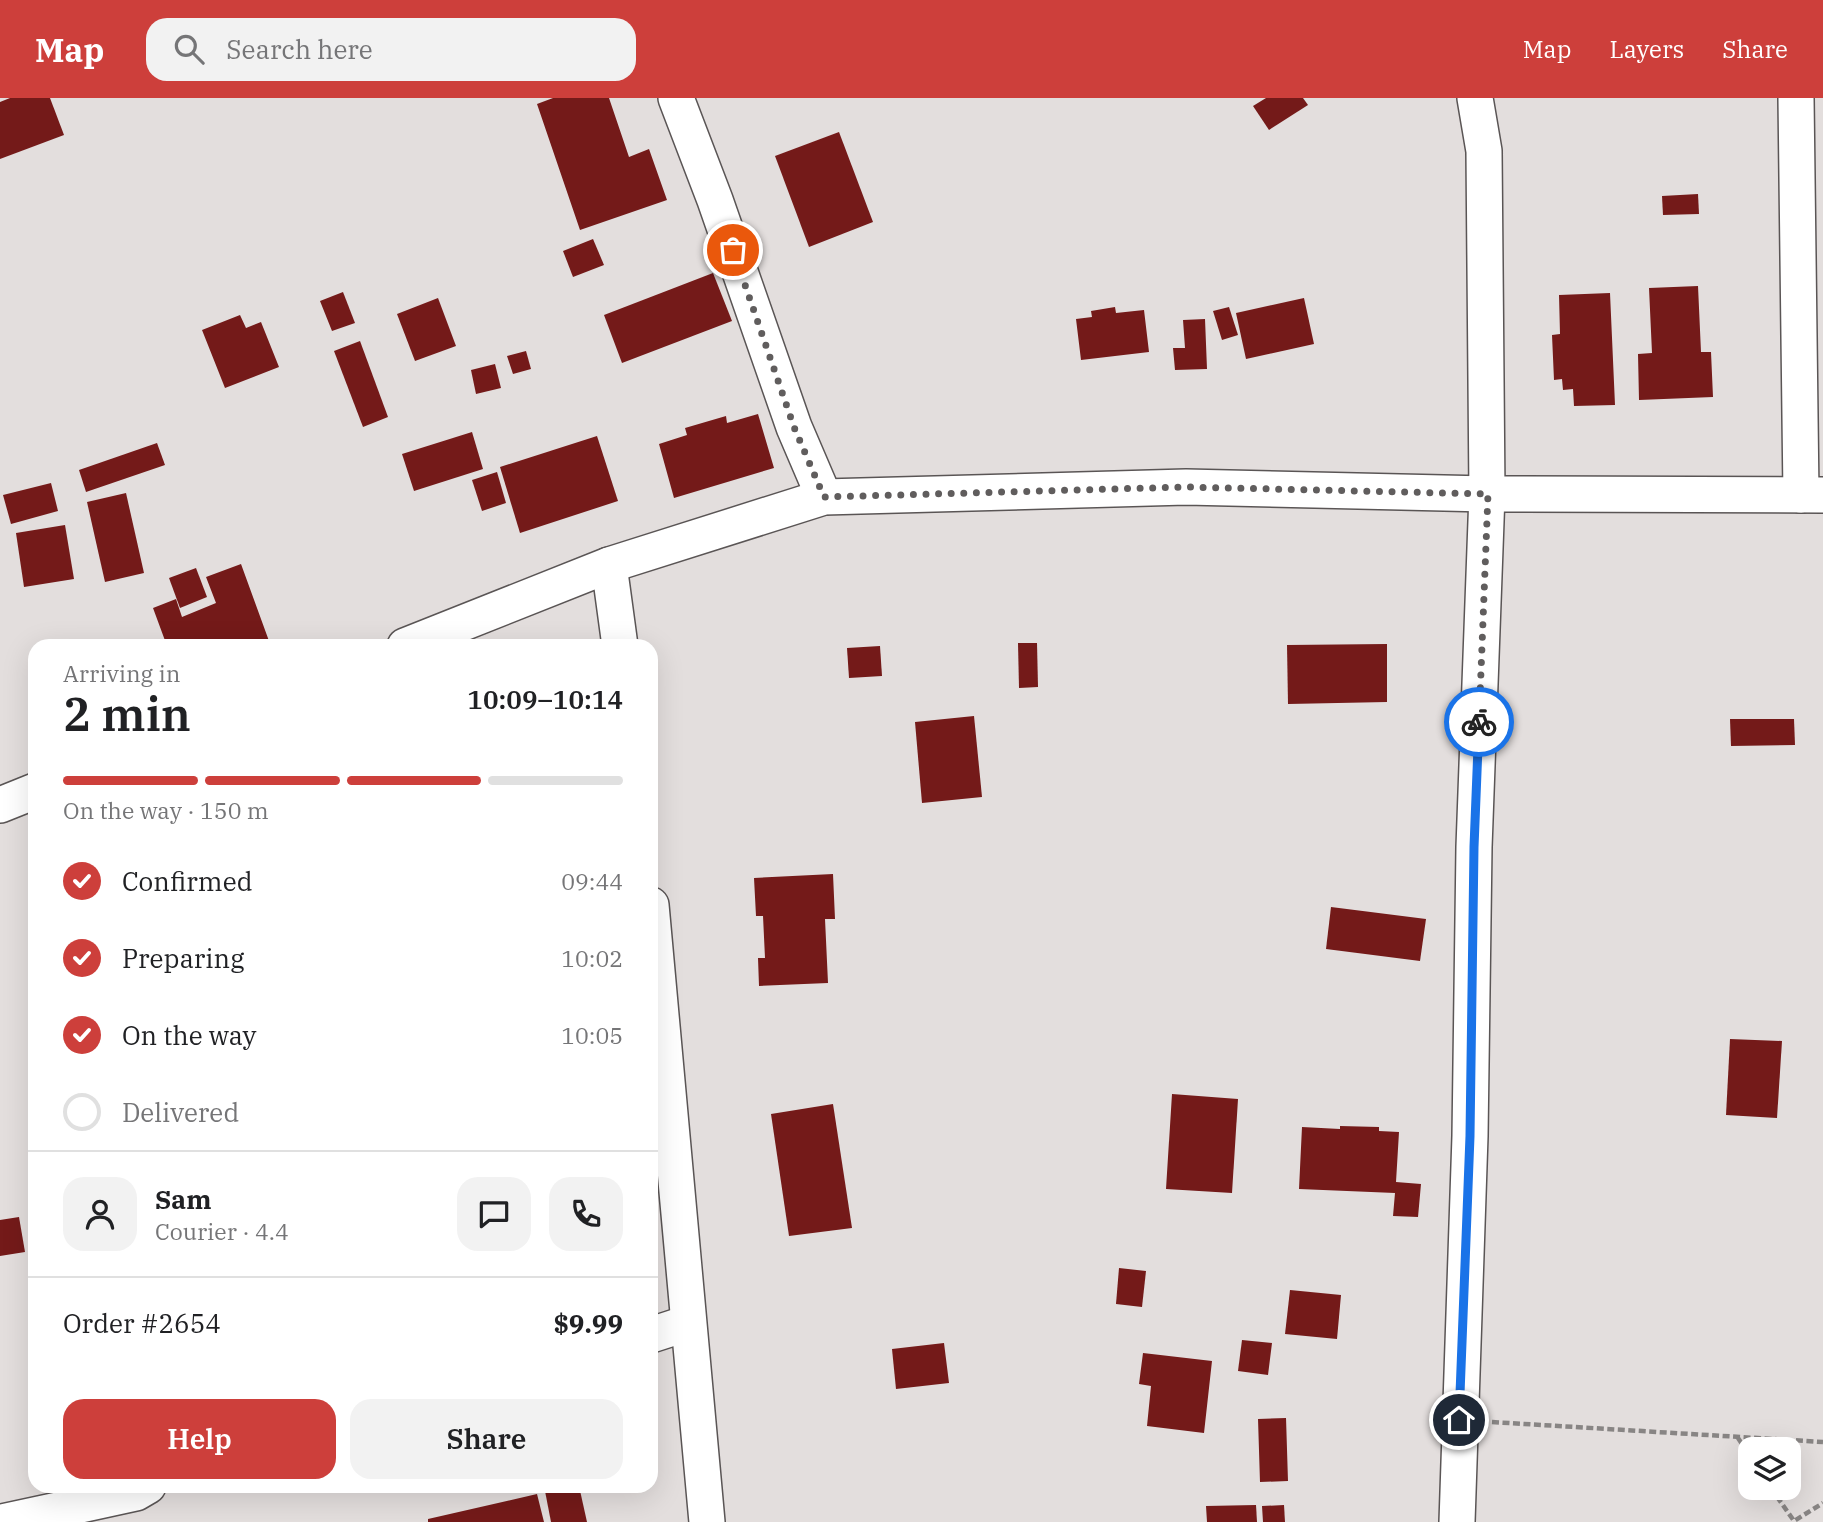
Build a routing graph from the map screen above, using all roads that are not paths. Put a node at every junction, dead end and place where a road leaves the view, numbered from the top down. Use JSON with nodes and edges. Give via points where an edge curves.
{"nodes":[{"id":1,"x":676,"y":98,"type":"edge"},
{"id":2,"x":1475,"y":98,"type":"edge"},
{"id":3,"x":1796,"y":98,"type":"edge"},
{"id":4,"x":1488,"y":494,"type":"junction"},
{"id":5,"x":1812,"y":495,"type":"edge"},
{"id":6,"x":824,"y":497,"type":"junction"},
{"id":7,"x":609,"y":565,"type":"junction"},
{"id":8,"x":423,"y":639,"type":"edge"},
{"id":9,"x":619,"y":639,"type":"edge"},
{"id":10,"x":28,"y":794,"type":"edge"},
{"id":11,"x":0,"y":805,"type":"edge"},
{"id":12,"x":658,"y":976,"type":"edge"},
{"id":13,"x":688,"y":1323,"type":"junction"},
{"id":14,"x":658,"y":1333,"type":"edge"},
{"id":15,"x":136,"y":1493,"type":"edge"},
{"id":16,"x":2,"y":1522,"type":"edge"},
{"id":17,"x":708,"y":1522,"type":"edge"},
{"id":18,"x":1457,"y":1522,"type":"edge"}],
"edges":[{"from":1,"to":6,"type":"street","via":[[794,427]]},
{"from":2,"to":4,"type":"street","via":[[1484,151]]},
{"from":3,"to":5,"type":"street"},
{"from":4,"to":5,"type":"street"},
{"from":4,"to":6,"type":"street","via":[[1186,487]]},
{"from":4,"to":18,"type":"street"},
{"from":6,"to":7,"type":"street"},
{"from":7,"to":8,"type":"street"},
{"from":7,"to":9,"type":"street"},
{"from":10,"to":11,"type":"street"},
{"from":12,"to":13,"type":"street"},
{"from":13,"to":14,"type":"street"},
{"from":13,"to":17,"type":"street"},
{"from":15,"to":16,"type":"street"}]}
